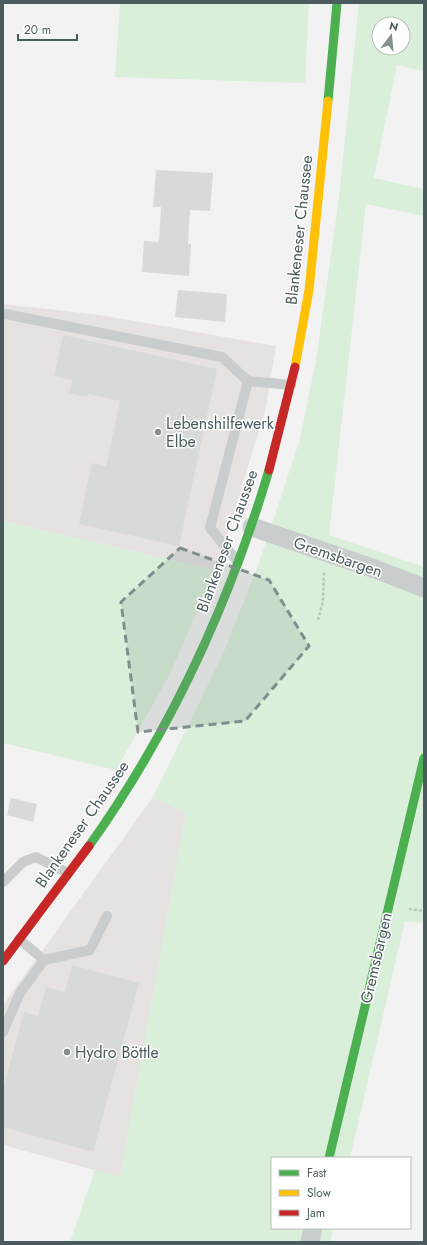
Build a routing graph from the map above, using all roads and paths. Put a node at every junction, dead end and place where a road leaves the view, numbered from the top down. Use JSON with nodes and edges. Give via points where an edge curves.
{"nodes":[{"id":1,"x":337,"y":3,"type":"edge"},
{"id":2,"x":5,"y":314,"type":"dead end"},
{"id":3,"x":248,"y":381,"type":"junction"},
{"id":4,"x":291,"y":385,"type":"junction"},
{"id":5,"x":252,"y":527,"type":"junction"},
{"id":6,"x":322,"y":551,"type":"junction"},
{"id":7,"x":238,"y":562,"type":"junction"},
{"id":8,"x":424,"y":588,"type":"edge"},
{"id":9,"x":318,"y":620,"type":"dead end"},
{"id":10,"x":424,"y":758,"type":"edge"},
{"id":11,"x":68,"y":873,"type":"junction"},
{"id":12,"x":3,"y":882,"type":"edge"},
{"id":13,"x":107,"y":916,"type":"dead end"},
{"id":14,"x":19,"y":939,"type":"junction"},
{"id":15,"x":44,"y":960,"type":"junction"},
{"id":16,"x":3,"y":961,"type":"edge"},
{"id":17,"x":3,"y":1032,"type":"edge"},
{"id":18,"x":329,"y":1157,"type":"edge"},
{"id":19,"x":313,"y":1229,"type":"edge"},
{"id":20,"x":310,"y":1242,"type":"edge"}],
"edges":[{"from":1,"to":4,"type":"main road","name":"Blankeneser Chaussee","via":[[305,316]]},
{"from":2,"to":3,"type":"lane","via":[[222,357]]},
{"from":3,"to":4,"type":"lane"},
{"from":3,"to":7,"type":"lane","via":[[210,528]]},
{"from":4,"to":5,"type":"main road","name":"Blankeneser Chaussee","via":[[285,417]]},
{"from":5,"to":6,"type":"street","name":"Gremsbargen"},
{"from":5,"to":7,"type":"main road","name":"Blankeneser Chaussee"},
{"from":6,"to":8,"type":"street","name":"Gremsbargen"},
{"from":6,"to":9,"type":"path","via":[[323,601]]},
{"from":7,"to":11,"type":"main road","name":"Blankeneser Chaussee","via":[[214,623],[152,747],[117,806]]},
{"from":10,"to":18,"type":"main road","name":"Gremsbargen"},
{"from":11,"to":12,"type":"lane","via":[[36,857],[23,862]]},
{"from":11,"to":14,"type":"main road","name":"Blankeneser Chaussee"},
{"from":13,"to":15,"type":"lane","via":[[90,950]]},
{"from":14,"to":15,"type":"lane"},
{"from":14,"to":16,"type":"main road","name":"Blankeneser Chaussee"},
{"from":15,"to":17,"type":"lane","via":[[20,993]]},
{"from":19,"to":20,"type":"street"}]}
